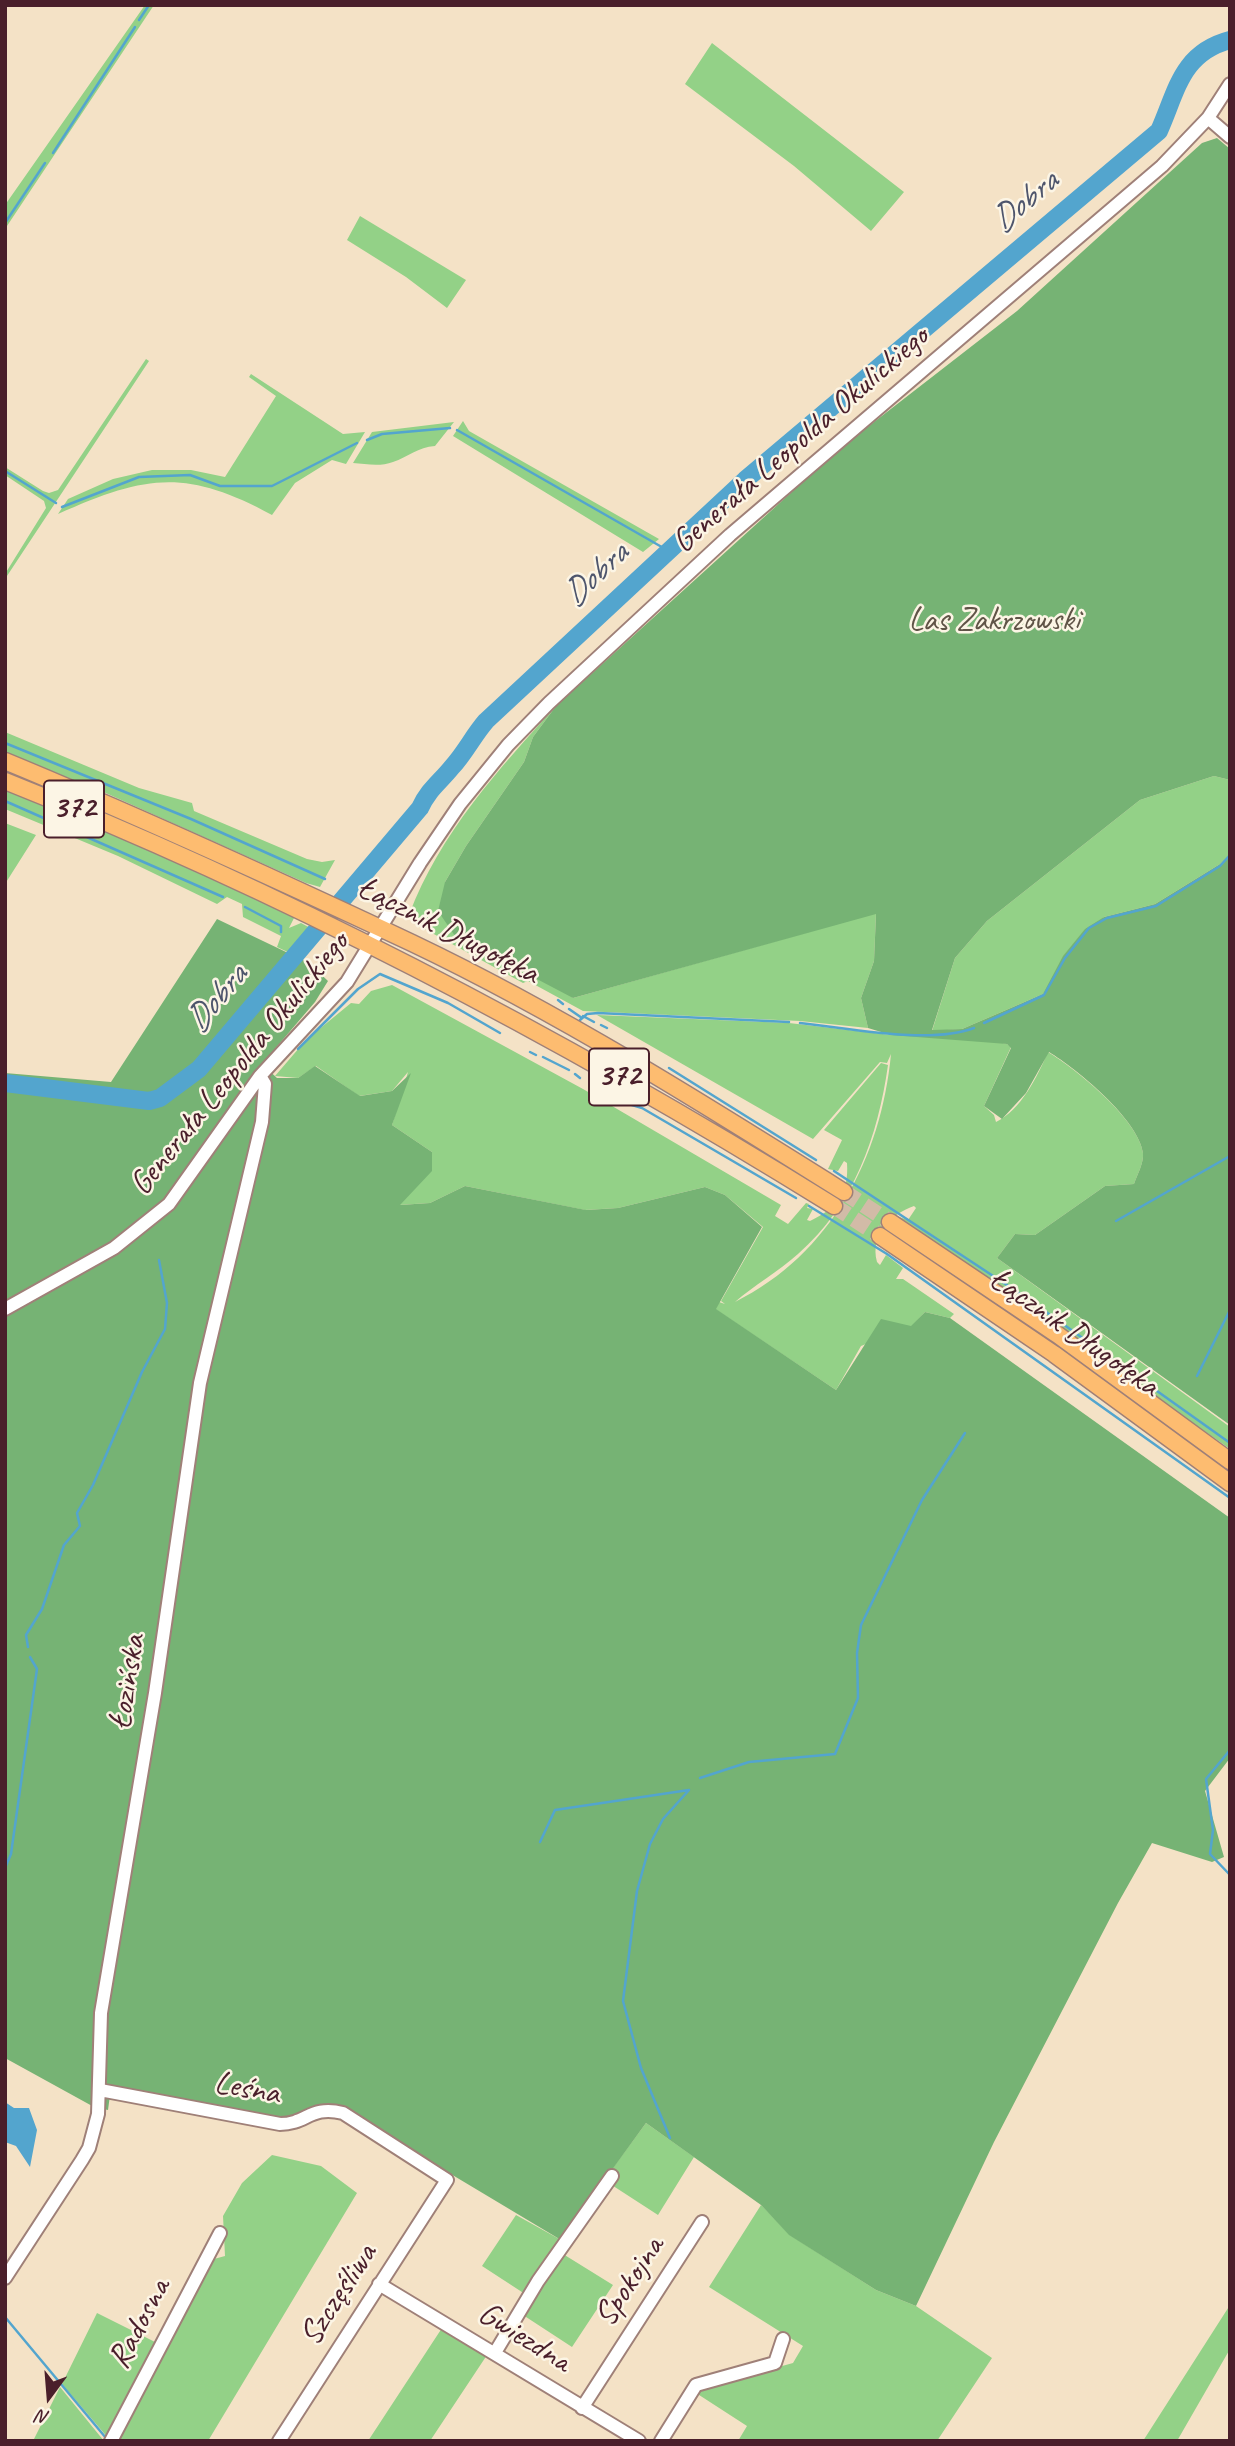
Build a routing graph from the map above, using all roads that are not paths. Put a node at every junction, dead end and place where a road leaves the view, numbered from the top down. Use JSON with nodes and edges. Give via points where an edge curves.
{"nodes":[{"id":1,"x":1230,"y":84,"type":"edge"},
{"id":2,"x":1208,"y":118,"type":"junction"},
{"id":3,"x":1230,"y":137,"type":"edge"},
{"id":4,"x":5,"y":761,"type":"edge"},
{"id":5,"x":5,"y":781,"type":"edge"},
{"id":6,"x":381,"y":929,"type":"junction"},
{"id":7,"x":371,"y":946,"type":"junction"},
{"id":8,"x":260,"y":1076,"type":"junction"},
{"id":9,"x":844,"y":1192,"type":"tunnel mouth"},
{"id":10,"x":834,"y":1206,"type":"tunnel mouth"},
{"id":11,"x":890,"y":1222,"type":"tunnel mouth"},
{"id":12,"x":880,"y":1236,"type":"tunnel mouth"},
{"id":13,"x":5,"y":1309,"type":"edge"},
{"id":14,"x":1230,"y":1461,"type":"edge"},
{"id":15,"x":1230,"y":1483,"type":"edge"},
{"id":16,"x":100,"y":2090,"type":"junction"},
{"id":17,"x":612,"y":2176,"type":"dead end"},
{"id":18,"x":447,"y":2180,"type":"joint"},
{"id":19,"x":702,"y":2222,"type":"dead end"},
{"id":20,"x":220,"y":2234,"type":"dead end"},
{"id":21,"x":5,"y":2278,"type":"edge"},
{"id":22,"x":379,"y":2284,"type":"junction"},
{"id":23,"x":783,"y":2339,"type":"dead end"},
{"id":24,"x":496,"y":2351,"type":"junction"},
{"id":25,"x":582,"y":2407,"type":"junction"},
{"id":26,"x":111,"y":2441,"type":"edge"},
{"id":27,"x":279,"y":2441,"type":"edge"},
{"id":28,"x":639,"y":2441,"type":"edge"},
{"id":29,"x":661,"y":2441,"type":"edge"}],
"edges":[{"from":1,"to":2,"type":"street","name":"Generała Leopolda Okulickiego"},
{"from":2,"to":3,"type":"street"},
{"from":2,"to":6,"type":"street","name":"Generała Leopolda Okulickiego","via":[[1162,166],[730,535],[534,718],[460,804]]},
{"from":4,"to":6,"type":"main road","name":"Łącznik Długołęka","number":"372"},
{"from":5,"to":7,"type":"main road","name":"Łącznik Długołęka","number":"372"},
{"from":6,"to":7,"type":"street","name":"Generała Leopolda Okulickiego"},
{"from":6,"to":9,"type":"main road","name":"Łącznik Długołęka","number":"372","via":[[561,1023]]},
{"from":7,"to":8,"type":"street","name":"Generała Leopolda Okulickiego","via":[[340,991]]},
{"from":7,"to":10,"type":"main road","name":"Łącznik Długołęka","number":"372","via":[[592,1061]]},
{"from":8,"to":13,"type":"street","name":"Generała Leopolda Okulickiego","via":[[176,1195],[146,1226]]},
{"from":8,"to":16,"type":"street","name":"Łozińska","via":[[265,1091],[257,1147],[200,1383],[155,1693],[101,2013]]},
{"from":11,"to":14,"type":"main road","name":"Łącznik Długołęka","via":[[1047,1327]]},
{"from":12,"to":15,"type":"main road","name":"Łącznik Długołęka","via":[[1054,1354]]},
{"from":16,"to":18,"type":"street","name":"Leśna","via":[[281,2124],[328,2109],[344,2113]]},
{"from":16,"to":21,"type":"street","name":"Łozińska","via":[[89,2148]]},
{"from":17,"to":24,"type":"street","via":[[538,2281]]},
{"from":18,"to":22,"type":"street","name":"Szczęśliwa"},
{"from":19,"to":25,"type":"street","name":"Spokojna"},
{"from":20,"to":26,"type":"street","name":"Radosna"},
{"from":22,"to":24,"type":"street","name":"Gwiezdna"},
{"from":22,"to":27,"type":"street","name":"Szczęśliwa"},
{"from":23,"to":29,"type":"street","via":[[775,2363],[696,2385]]},
{"from":24,"to":25,"type":"street","name":"Gwiezdna"},
{"from":25,"to":28,"type":"street","name":"Gwiezdna"}]}
